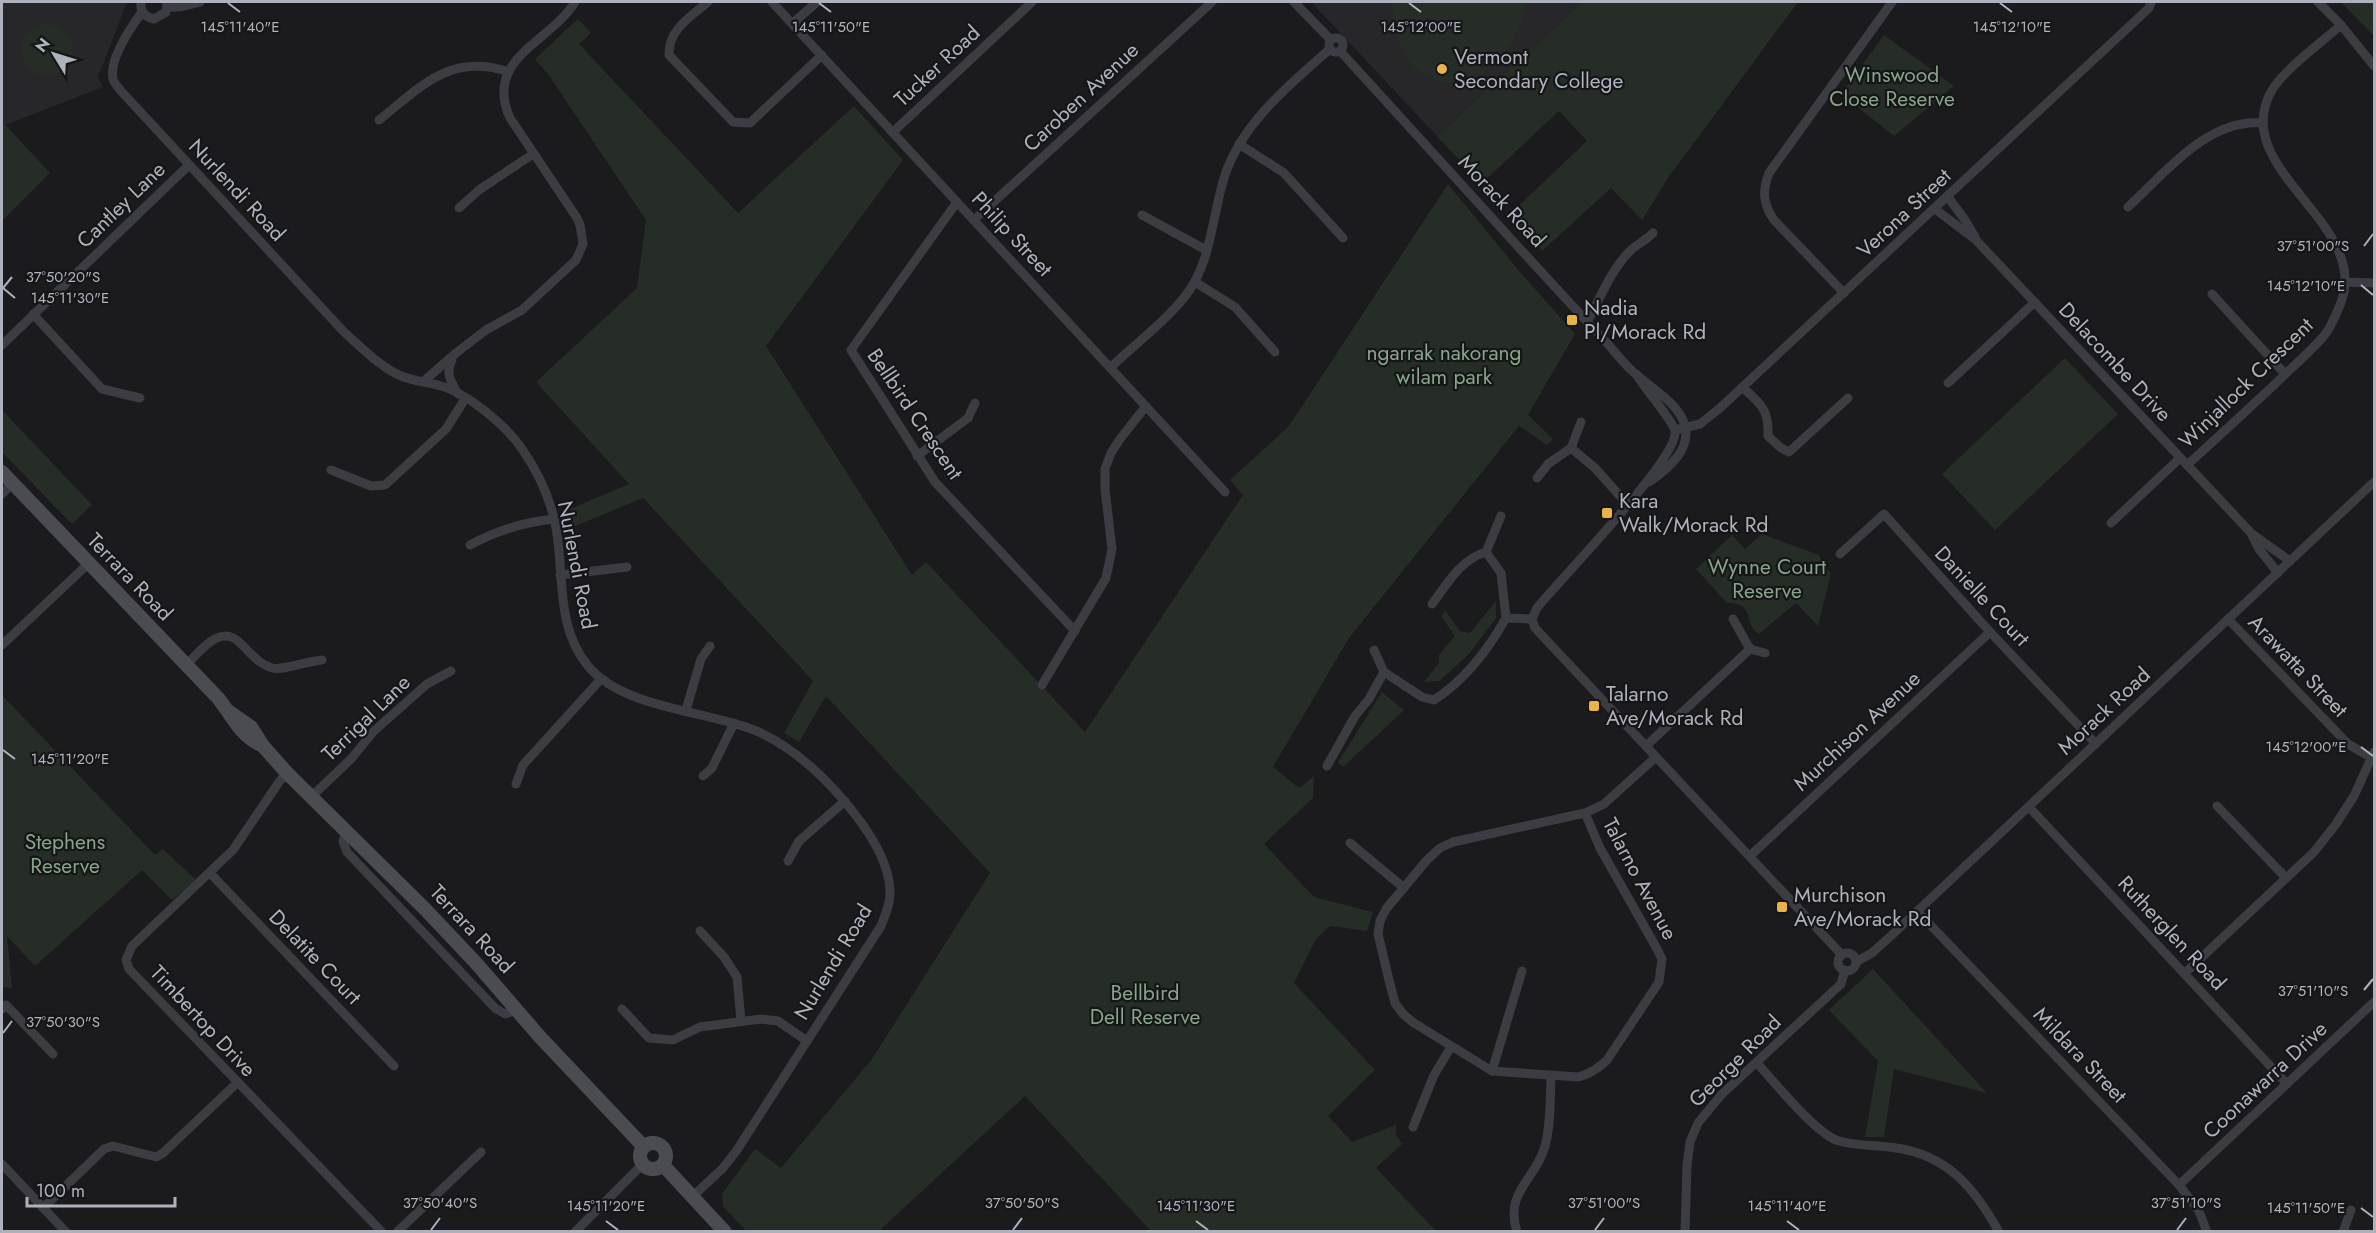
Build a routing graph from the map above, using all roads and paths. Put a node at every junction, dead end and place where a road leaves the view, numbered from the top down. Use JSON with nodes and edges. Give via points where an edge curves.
{"nodes":[{"id":1,"x":200,"y":2,"type":"edge"},
{"id":2,"x":575,"y":2,"type":"edge"},
{"id":3,"x":708,"y":2,"type":"edge"},
{"id":4,"x":772,"y":2,"type":"edge"},
{"id":5,"x":817,"y":2,"type":"edge"},
{"id":6,"x":1032,"y":2,"type":"edge"},
{"id":7,"x":1212,"y":2,"type":"edge"},
{"id":8,"x":1294,"y":2,"type":"edge"},
{"id":9,"x":1892,"y":2,"type":"edge"},
{"id":10,"x":2318,"y":2,"type":"edge"},
{"id":11,"x":167,"y":4,"type":"edge"},
{"id":12,"x":2150,"y":5,"type":"edge"},
{"id":13,"x":141,"y":7,"type":"edge"},
{"id":14,"x":793,"y":23,"type":"junction"},
{"id":15,"x":2341,"y":25,"type":"junction"},
{"id":16,"x":1333,"y":47,"type":"junction"},
{"id":17,"x":822,"y":55,"type":"junction"},
{"id":18,"x":2374,"y":66,"type":"edge"},
{"id":19,"x":509,"y":72,"type":"junction"},
{"id":20,"x":379,"y":120,"type":"dead end"},
{"id":21,"x":2262,"y":123,"type":"junction"},
{"id":22,"x":893,"y":132,"type":"junction"},
{"id":23,"x":1239,"y":144,"type":"junction"},
{"id":24,"x":533,"y":154,"type":"junction"},
{"id":25,"x":189,"y":165,"type":"junction"},
{"id":26,"x":1948,"y":197,"type":"junction"},
{"id":27,"x":957,"y":202,"type":"junction"},
{"id":28,"x":2128,"y":207,"type":"dead end"},
{"id":29,"x":459,"y":208,"type":"dead end"},
{"id":30,"x":1935,"y":209,"type":"junction"},
{"id":31,"x":1142,"y":215,"type":"dead end"},
{"id":32,"x":974,"y":220,"type":"junction"},
{"id":33,"x":1653,"y":233,"type":"dead end"},
{"id":34,"x":1343,"y":238,"type":"dead end"},
{"id":35,"x":1976,"y":240,"type":"junction"},
{"id":36,"x":1206,"y":250,"type":"junction"},
{"id":37,"x":1195,"y":282,"type":"junction"},
{"id":38,"x":2344,"y":282,"type":"junction"},
{"id":39,"x":2374,"y":283,"type":"edge"},
{"id":40,"x":1844,"y":293,"type":"junction"},
{"id":41,"x":2212,"y":294,"type":"dead end"},
{"id":42,"x":2035,"y":302,"type":"junction"},
{"id":43,"x":33,"y":314,"type":"junction"},
{"id":44,"x":1587,"y":322,"type":"junction"},
{"id":45,"x":2,"y":345,"type":"edge"},
{"id":46,"x":456,"y":352,"type":"junction"},
{"id":47,"x":1275,"y":352,"type":"dead end"},
{"id":48,"x":1111,"y":367,"type":"junction"},
{"id":49,"x":2285,"y":374,"type":"junction"},
{"id":50,"x":424,"y":381,"type":"junction"},
{"id":51,"x":1948,"y":383,"type":"dead end"},
{"id":52,"x":1742,"y":387,"type":"junction"},
{"id":53,"x":461,"y":397,"type":"junction"},
{"id":54,"x":140,"y":398,"type":"dead end"},
{"id":55,"x":1848,"y":398,"type":"dead end"},
{"id":56,"x":975,"y":403,"type":"dead end"},
{"id":57,"x":1146,"y":406,"type":"junction"},
{"id":58,"x":1581,"y":422,"type":"dead end"},
{"id":59,"x":1680,"y":430,"type":"junction"},
{"id":60,"x":1571,"y":448,"type":"junction"},
{"id":61,"x":917,"y":456,"type":"junction"},
{"id":62,"x":2180,"y":458,"type":"junction"},
{"id":63,"x":2187,"y":465,"type":"junction"},
{"id":64,"x":331,"y":470,"type":"dead end"},
{"id":65,"x":2,"y":472,"type":"edge"},
{"id":66,"x":1537,"y":478,"type":"dead end"},
{"id":67,"x":2374,"y":482,"type":"edge"},
{"id":68,"x":12,"y":484,"type":"junction"},
{"id":69,"x":1225,"y":492,"type":"dead end"},
{"id":70,"x":2,"y":494,"type":"edge"},
{"id":71,"x":1628,"y":505,"type":"junction"},
{"id":72,"x":1501,"y":516,"type":"dead end"},
{"id":73,"x":554,"y":519,"type":"junction"},
{"id":74,"x":2111,"y":523,"type":"dead end"},
{"id":75,"x":2252,"y":534,"type":"junction"},
{"id":76,"x":470,"y":545,"type":"dead end"},
{"id":77,"x":1486,"y":552,"type":"junction"},
{"id":78,"x":1840,"y":554,"type":"dead end"},
{"id":79,"x":2290,"y":561,"type":"junction"},
{"id":80,"x":88,"y":564,"type":"junction"},
{"id":81,"x":627,"y":567,"type":"dead end"},
{"id":82,"x":2278,"y":573,"type":"junction"},
{"id":83,"x":560,"y":575,"type":"junction"},
{"id":84,"x":1432,"y":603,"type":"dead end"},
{"id":85,"x":1506,"y":618,"type":"junction"},
{"id":86,"x":1532,"y":619,"type":"junction"},
{"id":87,"x":1733,"y":619,"type":"dead end"},
{"id":88,"x":2228,"y":619,"type":"junction"},
{"id":89,"x":1075,"y":630,"type":"junction"},
{"id":90,"x":1990,"y":632,"type":"junction"},
{"id":91,"x":2,"y":645,"type":"edge"},
{"id":92,"x":710,"y":646,"type":"dead end"},
{"id":93,"x":1750,"y":649,"type":"junction"},
{"id":94,"x":1374,"y":650,"type":"dead end"},
{"id":95,"x":1765,"y":653,"type":"dead end"},
{"id":96,"x":322,"y":660,"type":"dead end"},
{"id":97,"x":186,"y":665,"type":"junction"},
{"id":98,"x":452,"y":671,"type":"dead end"},
{"id":99,"x":1384,"y":672,"type":"junction"},
{"id":100,"x":601,"y":679,"type":"junction"},
{"id":101,"x":1042,"y":685,"type":"dead end"},
{"id":102,"x":686,"y":710,"type":"junction"},
{"id":103,"x":734,"y":723,"type":"junction"},
{"id":104,"x":2096,"y":744,"type":"junction"},
{"id":105,"x":1646,"y":746,"type":"junction"},
{"id":106,"x":2373,"y":755,"type":"edge"},
{"id":107,"x":1656,"y":757,"type":"junction"},
{"id":108,"x":1327,"y":766,"type":"dead end"},
{"id":109,"x":287,"y":773,"type":"junction"},
{"id":110,"x":702,"y":777,"type":"dead end"},
{"id":111,"x":516,"y":784,"type":"dead end"},
{"id":112,"x":311,"y":797,"type":"junction"},
{"id":113,"x":845,"y":801,"type":"junction"},
{"id":114,"x":2217,"y":806,"type":"dead end"},
{"id":115,"x":2029,"y":807,"type":"junction"},
{"id":116,"x":1586,"y":813,"type":"junction"},
{"id":117,"x":1350,"y":843,"type":"dead end"},
{"id":118,"x":1750,"y":856,"type":"junction"},
{"id":119,"x":788,"y":861,"type":"dead end"},
{"id":120,"x":210,"y":873,"type":"junction"},
{"id":121,"x":2286,"y":878,"type":"junction"},
{"id":122,"x":1404,"y":888,"type":"junction"},
{"id":123,"x":1917,"y":911,"type":"junction"},
{"id":124,"x":700,"y":931,"type":"dead end"},
{"id":125,"x":1842,"y":955,"type":"junction"},
{"id":126,"x":1856,"y":962,"type":"junction"},
{"id":127,"x":1845,"y":970,"type":"junction"},
{"id":128,"x":1522,"y":971,"type":"dead end"},
{"id":129,"x":2185,"y":973,"type":"junction"},
{"id":130,"x":2372,"y":1008,"type":"edge"},
{"id":131,"x":2,"y":1009,"type":"edge"},
{"id":132,"x":622,"y":1009,"type":"dead end"},
{"id":133,"x":741,"y":1020,"type":"junction"},
{"id":134,"x":807,"y":1041,"type":"junction"},
{"id":135,"x":1451,"y":1047,"type":"junction"},
{"id":136,"x":53,"y":1054,"type":"dead end"},
{"id":137,"x":1757,"y":1063,"type":"junction"},
{"id":138,"x":394,"y":1066,"type":"dead end"},
{"id":139,"x":1492,"y":1071,"type":"junction"},
{"id":140,"x":1551,"y":1076,"type":"junction"},
{"id":141,"x":237,"y":1083,"type":"junction"},
{"id":142,"x":2287,"y":1084,"type":"junction"},
{"id":143,"x":1413,"y":1127,"type":"dead end"},
{"id":144,"x":644,"y":1147,"type":"junction"},
{"id":145,"x":481,"y":1152,"type":"dead end"},
{"id":146,"x":643,"y":1164,"type":"junction"},
{"id":147,"x":663,"y":1165,"type":"junction"},
{"id":148,"x":2,"y":1166,"type":"edge"},
{"id":149,"x":2179,"y":1185,"type":"junction"},
{"id":150,"x":692,"y":1197,"type":"junction"},
{"id":151,"x":43,"y":1208,"type":"junction"},
{"id":152,"x":2350,"y":1210,"type":"dead end"},
{"id":153,"x":66,"y":1232,"type":"edge"},
{"id":154,"x":382,"y":1232,"type":"edge"},
{"id":155,"x":397,"y":1232,"type":"edge"},
{"id":156,"x":575,"y":1232,"type":"edge"},
{"id":157,"x":725,"y":1232,"type":"edge"},
{"id":158,"x":1517,"y":1232,"type":"edge"},
{"id":159,"x":1685,"y":1232,"type":"edge"},
{"id":160,"x":1999,"y":1232,"type":"edge"},
{"id":161,"x":2207,"y":1232,"type":"edge"},
{"id":162,"x":2343,"y":1232,"type":"edge"}],
"edges":[{"from":1,"to":11,"type":"street","via":[[179,8]]},
{"from":2,"to":19,"type":"street","via":[[517,58]]},
{"from":3,"to":17,"type":"street","via":[[676,30],[669,42],[669,55],[734,122],[750,123]]},
{"from":4,"to":14,"type":"street","name":"Philip Street"},
{"from":5,"to":14,"type":"street"},
{"from":6,"to":22,"type":"street","name":"Tucker Road"},
{"from":7,"to":32,"type":"street","name":"Caroben Avenue"},
{"from":8,"to":16,"type":"street","name":"Morack Road"},
{"from":9,"to":40,"type":"street","via":[[1769,173],[1764,187],[1768,211],[1774,220]]},
{"from":10,"to":15,"type":"street"},
{"from":11,"to":13,"type":"street","via":[[163,15],[154,18],[146,16]]},
{"from":12,"to":26,"type":"street","name":"Verona Street"},
{"from":13,"to":25,"type":"street","name":"Nurlendi Road","via":[[114,66],[113,80]]},
{"from":14,"to":17,"type":"street","name":"Philip Street"},
{"from":15,"to":18,"type":"street"},
{"from":15,"to":21,"type":"street","via":[[2273,90]]},
{"from":16,"to":23,"type":"street","via":[[1257,118]]},
{"from":16,"to":44,"type":"street","name":"Morack Road"},
{"from":17,"to":22,"type":"street","name":"Philip Street"},
{"from":19,"to":20,"type":"street","via":[[471,66],[445,71]]},
{"from":19,"to":24,"type":"street","via":[[504,91],[506,110]]},
{"from":21,"to":28,"type":"street","via":[[2226,127],[2200,140]]},
{"from":21,"to":38,"type":"street","name":"Winjallock Crescent","via":[[2271,156],[2330,234],[2340,255]]},
{"from":22,"to":27,"type":"street","name":"Philip Street"},
{"from":23,"to":34,"type":"street","via":[[1284,173]]},
{"from":23,"to":36,"type":"street","via":[[1224,178]]},
{"from":24,"to":29,"type":"street"},
{"from":24,"to":46,"type":"street","via":[[577,218],[583,236],[581,252],[522,310]]},
{"from":25,"to":43,"type":"street","name":"Cantley Lane"},
{"from":25,"to":50,"type":"street","name":"Nurlendi Road","via":[[344,332],[384,366],[402,376]]},
{"from":26,"to":30,"type":"street","name":"Verona Street"},
{"from":26,"to":35,"type":"street","name":"Delacombe Drive"},
{"from":27,"to":32,"type":"street","name":"Philip Street"},
{"from":27,"to":61,"type":"street","name":"Bellbird Crescent","via":[[851,350]]},
{"from":30,"to":35,"type":"street","name":"Delacombe Drive"},
{"from":30,"to":40,"type":"street","name":"Verona Street"},
{"from":31,"to":36,"type":"street"},
{"from":32,"to":48,"type":"street","name":"Philip Street"},
{"from":33,"to":44,"type":"street","via":[[1624,259]]},
{"from":35,"to":42,"type":"street","name":"Delacombe Drive"},
{"from":36,"to":37,"type":"street"},
{"from":37,"to":47,"type":"street","via":[[1235,307]]},
{"from":37,"to":48,"type":"street","via":[[1180,303]]},
{"from":38,"to":39,"type":"street"},
{"from":38,"to":49,"type":"street","name":"Winjallock Crescent","via":[[2341,303],[2325,336]]},
{"from":40,"to":52,"type":"street","name":"Verona Street"},
{"from":41,"to":49,"type":"street"},
{"from":42,"to":51,"type":"street"},
{"from":42,"to":62,"type":"street","name":"Delacombe Drive"},
{"from":43,"to":45,"type":"street","name":"Cantley Lane"},
{"from":43,"to":54,"type":"street","via":[[102,389]]},
{"from":44,"to":59,"type":"street","name":"Morack Road","via":[[1637,375],[1653,401]]},
{"from":46,"to":50,"type":"street"},
{"from":46,"to":53,"type":"street","via":[[448,368]]},
{"from":48,"to":57,"type":"street","name":"Philip Street"},
{"from":49,"to":63,"type":"street","name":"Winjallock Crescent"},
{"from":50,"to":53,"type":"street","name":"Nurlendi Road","via":[[444,386]]},
{"from":52,"to":55,"type":"street","via":[[1764,408],[1768,436],[1789,452]]},
{"from":52,"to":59,"type":"street","name":"Verona Street","via":[[1700,424]]},
{"from":53,"to":64,"type":"street","via":[[446,429],[385,485],[371,486]]},
{"from":53,"to":73,"type":"street","name":"Nurlendi Road","via":[[500,422],[521,447],[539,477]]},
{"from":56,"to":61,"type":"street","via":[[968,418]]},
{"from":57,"to":69,"type":"street","name":"Philip Street"},
{"from":57,"to":89,"type":"street","via":[[1120,439],[1106,469],[1110,564],[1106,578]]},
{"from":58,"to":60,"type":"street"},
{"from":59,"to":71,"type":"street","via":[[1647,484]]},
{"from":60,"to":66,"type":"street","via":[[1548,464]]},
{"from":60,"to":71,"type":"street"},
{"from":61,"to":89,"type":"street","name":"Bellbird Crescent","via":[[935,482]]},
{"from":62,"to":63,"type":"street","name":"Delacombe Drive"},
{"from":62,"to":74,"type":"street"},
{"from":63,"to":75,"type":"street","name":"Delacombe Drive"},
{"from":65,"to":68,"type":"main road","name":"Terrara Road"},
{"from":67,"to":79,"type":"street","name":"Morack Road"},
{"from":68,"to":70,"type":"street"},
{"from":68,"to":80,"type":"main road","name":"Terrara Road"},
{"from":71,"to":86,"type":"street","via":[[1544,599]]},
{"from":72,"to":77,"type":"street"},
{"from":73,"to":76,"type":"street","via":[[511,526]]},
{"from":73,"to":83,"type":"street","name":"Nurlendi Road"},
{"from":75,"to":79,"type":"street","name":"Delacombe Drive"},
{"from":75,"to":82,"type":"street","name":"Delacombe Drive"},
{"from":77,"to":84,"type":"street","via":[[1464,563]]},
{"from":77,"to":85,"type":"street","via":[[1501,573]]},
{"from":78,"to":90,"type":"street","name":"Danielle Court","via":[[1884,514]]},
{"from":79,"to":82,"type":"street","name":"Morack Road"},
{"from":80,"to":91,"type":"street"},
{"from":80,"to":97,"type":"main road","name":"Terrara Road"},
{"from":81,"to":83,"type":"street"},
{"from":82,"to":88,"type":"street","name":"Morack Road"},
{"from":83,"to":100,"type":"street","name":"Nurlendi Road","via":[[571,637],[588,666]]},
{"from":85,"to":86,"type":"street"},
{"from":85,"to":99,"type":"street","via":[[1487,650],[1466,674],[1434,700],[1422,697]]},
{"from":86,"to":105,"type":"street","via":[[1534,628]]},
{"from":87,"to":93,"type":"street"},
{"from":88,"to":104,"type":"street","name":"Morack Road"},
{"from":88,"to":106,"type":"street","name":"Arawatta Street","via":[[2348,744]]},
{"from":89,"to":101,"type":"street"},
{"from":90,"to":104,"type":"street","name":"Danielle Court"},
{"from":90,"to":118,"type":"street","name":"Murchison Avenue"},
{"from":92,"to":102,"type":"street","via":[[701,659]]},
{"from":93,"to":95,"type":"street"},
{"from":93,"to":105,"type":"street"},
{"from":94,"to":99,"type":"street"},
{"from":96,"to":97,"type":"street","via":[[272,668],[233,637],[223,635]]},
{"from":97,"to":109,"type":"main road","name":"Terrara Road","via":[[231,714],[251,727],[259,743]]},
{"from":98,"to":112,"type":"street","name":"Terrigal Lane","via":[[427,684],[374,731]]},
{"from":99,"to":108,"type":"street"},
{"from":100,"to":102,"type":"street","name":"Nurlendi Road","via":[[642,700]]},
{"from":100,"to":111,"type":"street","via":[[523,765]]},
{"from":102,"to":103,"type":"street","name":"Nurlendi Road"},
{"from":103,"to":110,"type":"street","via":[[712,768]]},
{"from":103,"to":113,"type":"street","name":"Nurlendi Road","via":[[783,746]]},
{"from":104,"to":115,"type":"street","name":"Morack Road"},
{"from":105,"to":107,"type":"street"},
{"from":106,"to":121,"type":"street","via":[[2336,824]]},
{"from":107,"to":116,"type":"street","name":"Talarno Avenue","via":[[1604,804]]},
{"from":107,"to":118,"type":"street"},
{"from":109,"to":112,"type":"main road","name":"Terrara Road"},
{"from":109,"to":120,"type":"street","name":"Timbertop Drive","via":[[238,843]]},
{"from":112,"to":144,"type":"main road","name":"Terrara Road","via":[[425,909]]},
{"from":113,"to":119,"type":"street","via":[[800,841]]},
{"from":113,"to":134,"type":"street","name":"Nurlendi Road","via":[[879,849],[891,892],[881,926]]},
{"from":114,"to":121,"type":"street"},
{"from":115,"to":123,"type":"street","name":"Morack Road"},
{"from":115,"to":129,"type":"street","name":"Rutherglen Road"},
{"from":116,"to":122,"type":"street","name":"Talarno Avenue","via":[[1446,845],[1427,860]]},
{"from":116,"to":140,"type":"street","name":"Talarno Avenue","via":[[1600,848],[1662,959],[1661,969],[1659,982],[1598,1069],[1578,1077]]},
{"from":117,"to":122,"type":"street"},
{"from":118,"to":125,"type":"street"},
{"from":120,"to":138,"type":"street","name":"Delatite Court"},
{"from":120,"to":141,"type":"street","name":"Timbertop Drive","via":[[132,946],[126,960],[129,969]]},
{"from":121,"to":129,"type":"street"},
{"from":122,"to":135,"type":"street","name":"Talarno Avenue","via":[[1386,909],[1378,934],[1395,1004],[1414,1023]]},
{"from":123,"to":126,"type":"street","name":"Morack Road"},
{"from":123,"to":149,"type":"street","name":"Mildara Street"},
{"from":124,"to":133,"type":"street","via":[[737,977]]},
{"from":125,"to":126,"type":"street","via":[[1852,955]]},
{"from":125,"to":127,"type":"street","via":[[1838,962]]},
{"from":126,"to":127,"type":"street"},
{"from":127,"to":137,"type":"street","name":"George Road","via":[[1841,984]]},
{"from":128,"to":139,"type":"street"},
{"from":129,"to":142,"type":"street","name":"Rutherglen Road"},
{"from":130,"to":142,"type":"street","name":"Coonawarra Drive"},
{"from":131,"to":136,"type":"street","via":[[6,1005]]},
{"from":132,"to":133,"type":"street","via":[[649,1038],[673,1041],[700,1027]]},
{"from":133,"to":134,"type":"street","via":[[761,1018],[778,1022]]},
{"from":134,"to":150,"type":"street","name":"Nurlendi Road","via":[[737,1150]]},
{"from":135,"to":139,"type":"street","name":"Talarno Avenue"},
{"from":135,"to":143,"type":"street"},
{"from":137,"to":159,"type":"street","name":"George Road","via":[[1722,1094],[1698,1124],[1690,1142]]},
{"from":137,"to":160,"type":"street","via":[[1815,1125],[1835,1139],[1864,1147],[1896,1148],[1923,1155],[1947,1168],[1970,1187]]},
{"from":139,"to":140,"type":"street","name":"Talarno Avenue"},
{"from":140,"to":158,"type":"street","via":[[1545,1147],[1518,1191],[1513,1218]]},
{"from":141,"to":151,"type":"street","via":[[163,1153],[156,1157],[113,1146],[104,1149]]},
{"from":141,"to":154,"type":"street","name":"Timbertop Drive"},
{"from":142,"to":149,"type":"street","name":"Coonawarra Drive"},
{"from":144,"to":146,"type":"main road","via":[[640,1156]]},
{"from":144,"to":147,"type":"main road","via":[[652,1143],[663,1147],[667,1155]]},
{"from":145,"to":155,"type":"street"},
{"from":146,"to":147,"type":"main road","via":[[655,1170]]},
{"from":146,"to":156,"type":"street"},
{"from":147,"to":150,"type":"main road"},
{"from":148,"to":151,"type":"street"},
{"from":149,"to":161,"type":"street","name":"Mildara Street","via":[[2199,1212]]},
{"from":150,"to":157,"type":"main road"},
{"from":151,"to":153,"type":"street"},
{"from":152,"to":162,"type":"street"}]}
